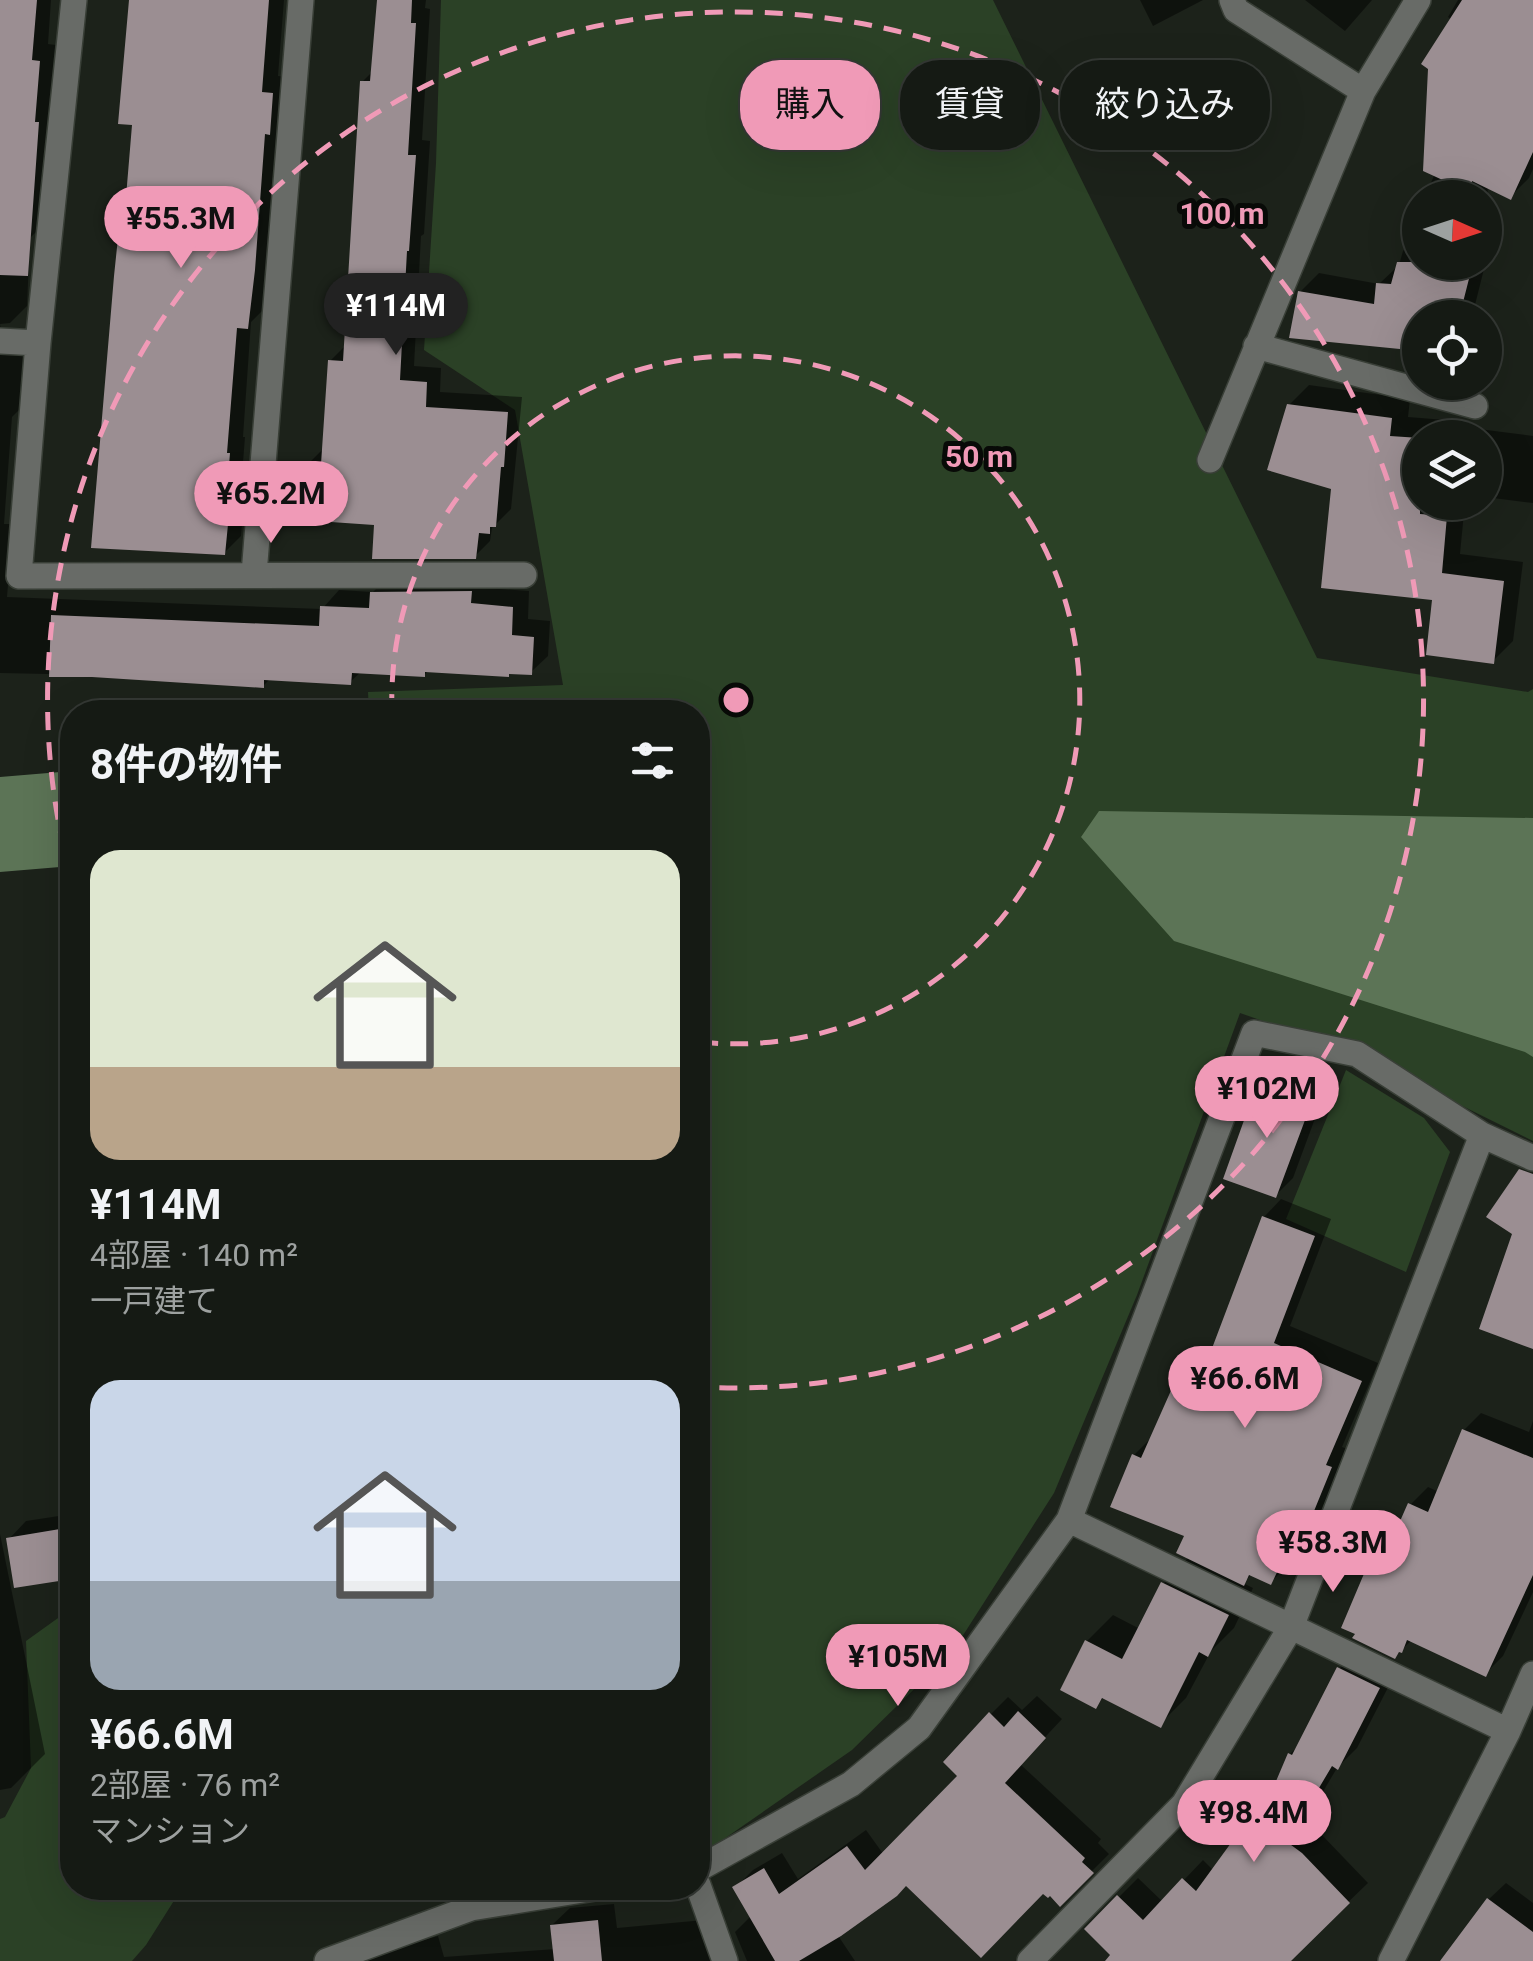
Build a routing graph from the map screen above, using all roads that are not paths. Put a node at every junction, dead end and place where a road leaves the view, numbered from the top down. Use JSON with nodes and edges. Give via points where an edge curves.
{"nodes":[{"id":1,"x":74,"y":0,"type":"edge"},
{"id":2,"x":301,"y":0,"type":"edge"},
{"id":3,"x":1232,"y":0,"type":"edge"},
{"id":4,"x":1418,"y":0,"type":"edge"},
{"id":5,"x":1363,"y":92,"type":"junction"},
{"id":6,"x":0,"y":341,"type":"edge"},
{"id":7,"x":38,"y":343,"type":"junction"},
{"id":8,"x":1256,"y":346,"type":"junction"},
{"id":9,"x":1476,"y":406,"type":"dead end"},
{"id":10,"x":1210,"y":460,"type":"dead end"},
{"id":11,"x":254,"y":574,"type":"junction"},
{"id":12,"x":524,"y":575,"type":"dead end"},
{"id":13,"x":1482,"y":1135,"type":"junction"},
{"id":14,"x":1533,"y":1158,"type":"edge"},
{"id":15,"x":1068,"y":1520,"type":"junction"},
{"id":16,"x":1291,"y":1627,"type":"junction"},
{"id":17,"x":1533,"y":1674,"type":"edge"},
{"id":18,"x":1508,"y":1731,"type":"junction"},
{"id":19,"x":710,"y":1862,"type":"edge"},
{"id":20,"x":520,"y":1900,"type":"edge"},
{"id":21,"x":703,"y":1900,"type":"edge"},
{"id":22,"x":327,"y":1961,"type":"edge"},
{"id":23,"x":725,"y":1961,"type":"edge"},
{"id":24,"x":1030,"y":1961,"type":"edge"},
{"id":25,"x":1391,"y":1961,"type":"edge"}],
"edges":[{"from":1,"to":7,"type":"street"},
{"from":2,"to":11,"type":"street"},
{"from":3,"to":5,"type":"street","via":[[1236,10]]},
{"from":4,"to":5,"type":"street"},
{"from":5,"to":8,"type":"street"},
{"from":6,"to":7,"type":"street"},
{"from":7,"to":11,"type":"street","via":[[19,576]]},
{"from":8,"to":9,"type":"street"},
{"from":8,"to":10,"type":"street"},
{"from":11,"to":12,"type":"street"},
{"from":13,"to":14,"type":"street"},
{"from":13,"to":15,"type":"street","via":[[1357,1054],[1254,1033]]},
{"from":13,"to":16,"type":"street"},
{"from":15,"to":16,"type":"street"},
{"from":15,"to":19,"type":"street","via":[[918,1728],[851,1784]]},
{"from":16,"to":18,"type":"street"},
{"from":16,"to":24,"type":"street","via":[[1184,1804]]},
{"from":17,"to":18,"type":"street"},
{"from":18,"to":25,"type":"street"},
{"from":20,"to":22,"type":"street","via":[[470,1908]]},
{"from":21,"to":23,"type":"street"}]}
